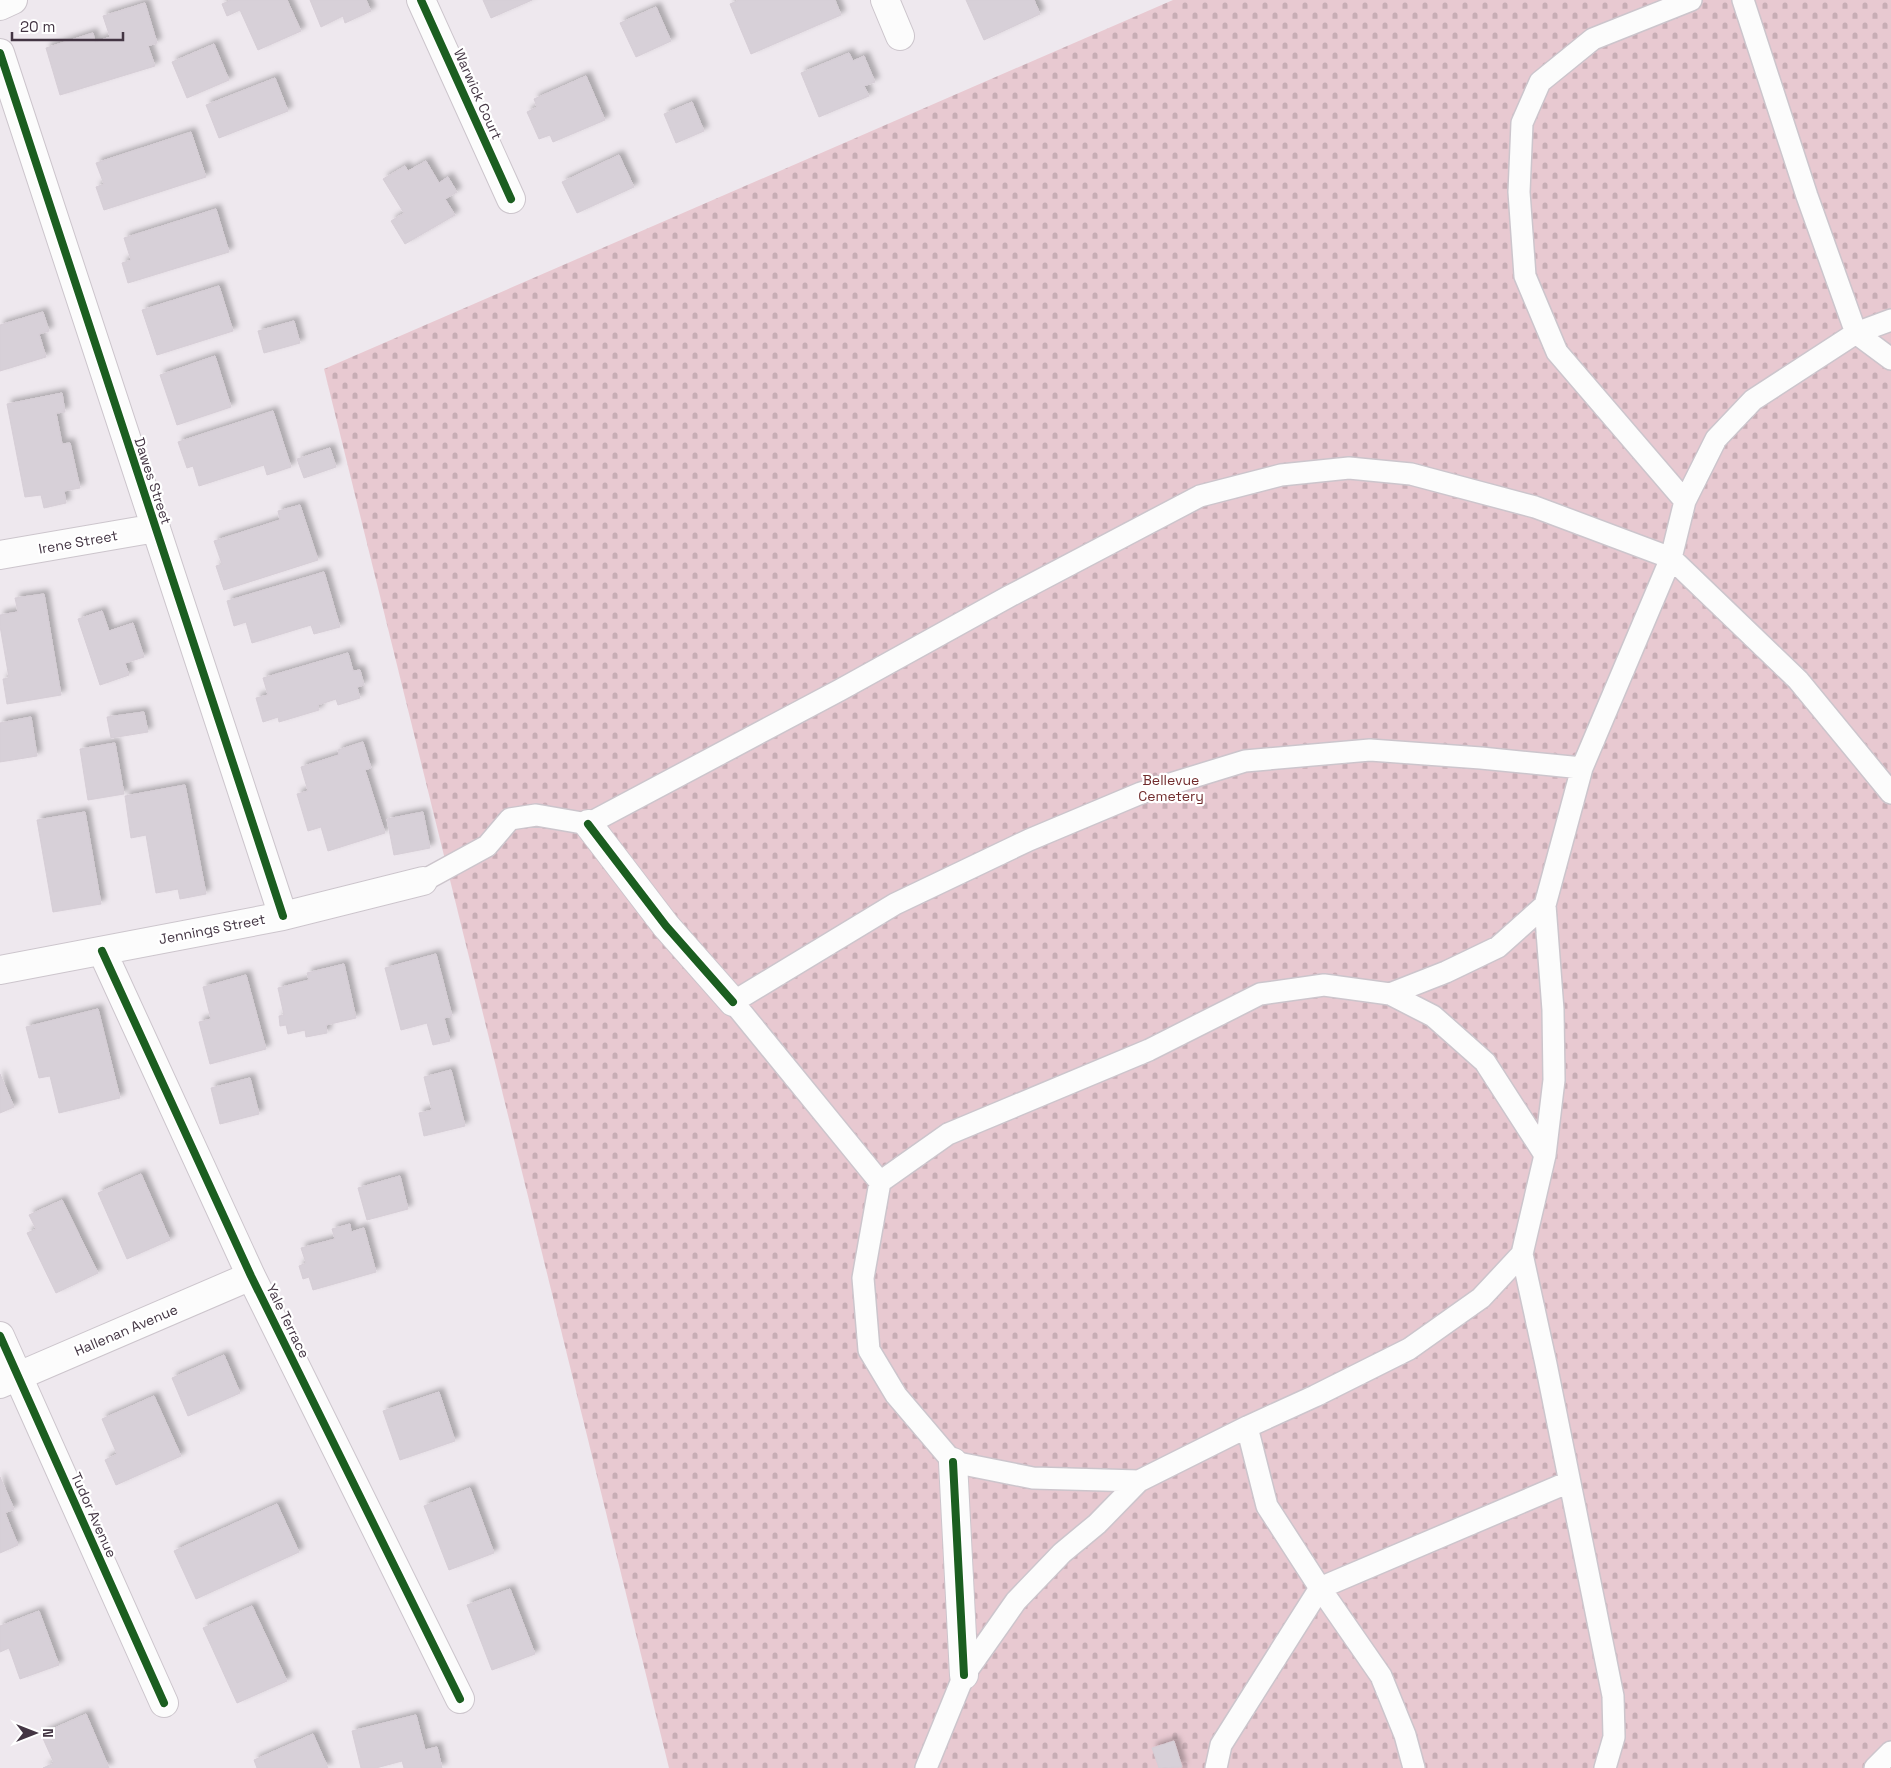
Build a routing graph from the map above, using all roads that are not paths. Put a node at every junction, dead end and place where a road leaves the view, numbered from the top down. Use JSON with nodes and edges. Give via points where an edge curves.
{"nodes":[{"id":1,"x":13,"y":0,"type":"edge"},
{"id":2,"x":422,"y":0,"type":"edge"},
{"id":3,"x":885,"y":0,"type":"edge"},
{"id":4,"x":1691,"y":0,"type":"edge"},
{"id":5,"x":1743,"y":0,"type":"edge"},
{"id":6,"x":0,"y":6,"type":"edge"},
{"id":7,"x":900,"y":36,"type":"dead end"},
{"id":8,"x":0,"y":53,"type":"edge"},
{"id":9,"x":511,"y":199,"type":"dead end"},
{"id":10,"x":1891,"y":320,"type":"edge"},
{"id":11,"x":1856,"y":333,"type":"junction"},
{"id":12,"x":1891,"y":359,"type":"edge"},
{"id":13,"x":1686,"y":500,"type":"junction"},
{"id":14,"x":156,"y":528,"type":"junction"},
{"id":15,"x":0,"y":555,"type":"edge"},
{"id":16,"x":1671,"y":558,"type":"junction"},
{"id":17,"x":1582,"y":768,"type":"junction"},
{"id":18,"x":1891,"y":793,"type":"edge"},
{"id":19,"x":588,"y":824,"type":"junction"},
{"id":20,"x":423,"y":882,"type":"joint"},
{"id":21,"x":1545,"y":905,"type":"junction"},
{"id":22,"x":283,"y":916,"type":"junction"},
{"id":23,"x":102,"y":951,"type":"junction"},
{"id":24,"x":0,"y":970,"type":"edge"},
{"id":25,"x":1390,"y":994,"type":"junction"},
{"id":26,"x":733,"y":1002,"type":"junction"},
{"id":27,"x":1545,"y":1155,"type":"junction"},
{"id":28,"x":880,"y":1182,"type":"junction"},
{"id":29,"x":1522,"y":1254,"type":"junction"},
{"id":30,"x":251,"y":1276,"type":"junction"},
{"id":31,"x":0,"y":1336,"type":"edge"},
{"id":32,"x":9,"y":1380,"type":"edge"},
{"id":33,"x":1247,"y":1427,"type":"junction"},
{"id":34,"x":953,"y":1462,"type":"junction"},
{"id":35,"x":1139,"y":1481,"type":"junction"},
{"id":36,"x":1569,"y":1482,"type":"junction"},
{"id":37,"x":1320,"y":1588,"type":"junction"},
{"id":38,"x":964,"y":1675,"type":"junction"},
{"id":39,"x":460,"y":1698,"type":"dead end"},
{"id":40,"x":164,"y":1703,"type":"dead end"},
{"id":41,"x":1891,"y":1752,"type":"edge"},
{"id":42,"x":926,"y":1768,"type":"edge"},
{"id":43,"x":1216,"y":1768,"type":"edge"},
{"id":44,"x":1414,"y":1768,"type":"edge"},
{"id":45,"x":1605,"y":1768,"type":"edge"},
{"id":46,"x":1875,"y":1768,"type":"edge"}],
"edges":[{"from":1,"to":6,"type":"street"},
{"from":2,"to":9,"type":"street","name":"Warwick Court"},
{"from":3,"to":7,"type":"street"},
{"from":4,"to":13,"type":"lane","via":[[1593,39],[1540,82],[1522,123],[1519,192],[1526,276],[1557,352]]},
{"from":5,"to":11,"type":"lane"},
{"from":8,"to":14,"type":"street","name":"Dawes Street"},
{"from":10,"to":11,"type":"lane"},
{"from":11,"to":12,"type":"lane"},
{"from":11,"to":13,"type":"lane","via":[[1753,400],[1716,440]]},
{"from":13,"to":16,"type":"lane"},
{"from":14,"to":15,"type":"street","name":"Irene Street"},
{"from":14,"to":22,"type":"street","name":"Dawes Street"},
{"from":16,"to":17,"type":"lane"},
{"from":16,"to":18,"type":"lane","via":[[1798,680]]},
{"from":16,"to":19,"type":"lane","via":[[1535,507],[1411,474],[1349,468],[1281,474],[1200,496]]},
{"from":17,"to":21,"type":"lane"},
{"from":17,"to":26,"type":"lane","via":[[1370,750],[1245,761],[1140,793],[1029,840],[895,904]]},
{"from":19,"to":20,"type":"lane","via":[[536,815],[510,820],[487,846]]},
{"from":19,"to":26,"type":"street","via":[[666,926]]},
{"from":20,"to":22,"type":"street","name":"Jennings Street"},
{"from":21,"to":25,"type":"lane","via":[[1498,947]]},
{"from":21,"to":27,"type":"lane","via":[[1553,1010],[1554,1080]]},
{"from":22,"to":23,"type":"street","name":"Jennings Street"},
{"from":23,"to":24,"type":"street","name":"Jennings Street"},
{"from":23,"to":30,"type":"street","name":"Yale Terrace"},
{"from":25,"to":27,"type":"lane","via":[[1433,1016],[1485,1062]]},
{"from":25,"to":28,"type":"lane","via":[[1324,985],[1260,994],[1148,1050],[948,1134]]},
{"from":26,"to":28,"type":"lane"},
{"from":27,"to":29,"type":"lane"},
{"from":28,"to":34,"type":"lane","via":[[863,1278],[869,1350],[896,1395]]},
{"from":29,"to":33,"type":"lane","via":[[1481,1298],[1409,1350]]},
{"from":29,"to":36,"type":"lane"},
{"from":30,"to":32,"type":"street","name":"Hallenan Avenue"},
{"from":30,"to":39,"type":"street","name":"Yale Terrace"},
{"from":31,"to":32,"type":"street","name":"Tudor Avenue"},
{"from":32,"to":40,"type":"street","name":"Tudor Avenue"},
{"from":33,"to":35,"type":"lane"},
{"from":33,"to":37,"type":"lane","via":[[1267,1506]]},
{"from":34,"to":35,"type":"lane","via":[[1033,1478]]},
{"from":34,"to":38,"type":"street"},
{"from":35,"to":38,"type":"lane","via":[[1016,1601]]},
{"from":36,"to":37,"type":"lane"},
{"from":36,"to":45,"type":"lane","via":[[1613,1696],[1614,1737]]},
{"from":37,"to":43,"type":"lane","via":[[1222,1745]]},
{"from":37,"to":44,"type":"lane","via":[[1382,1676],[1405,1734]]},
{"from":38,"to":42,"type":"lane"},
{"from":41,"to":46,"type":"lane"}]}
